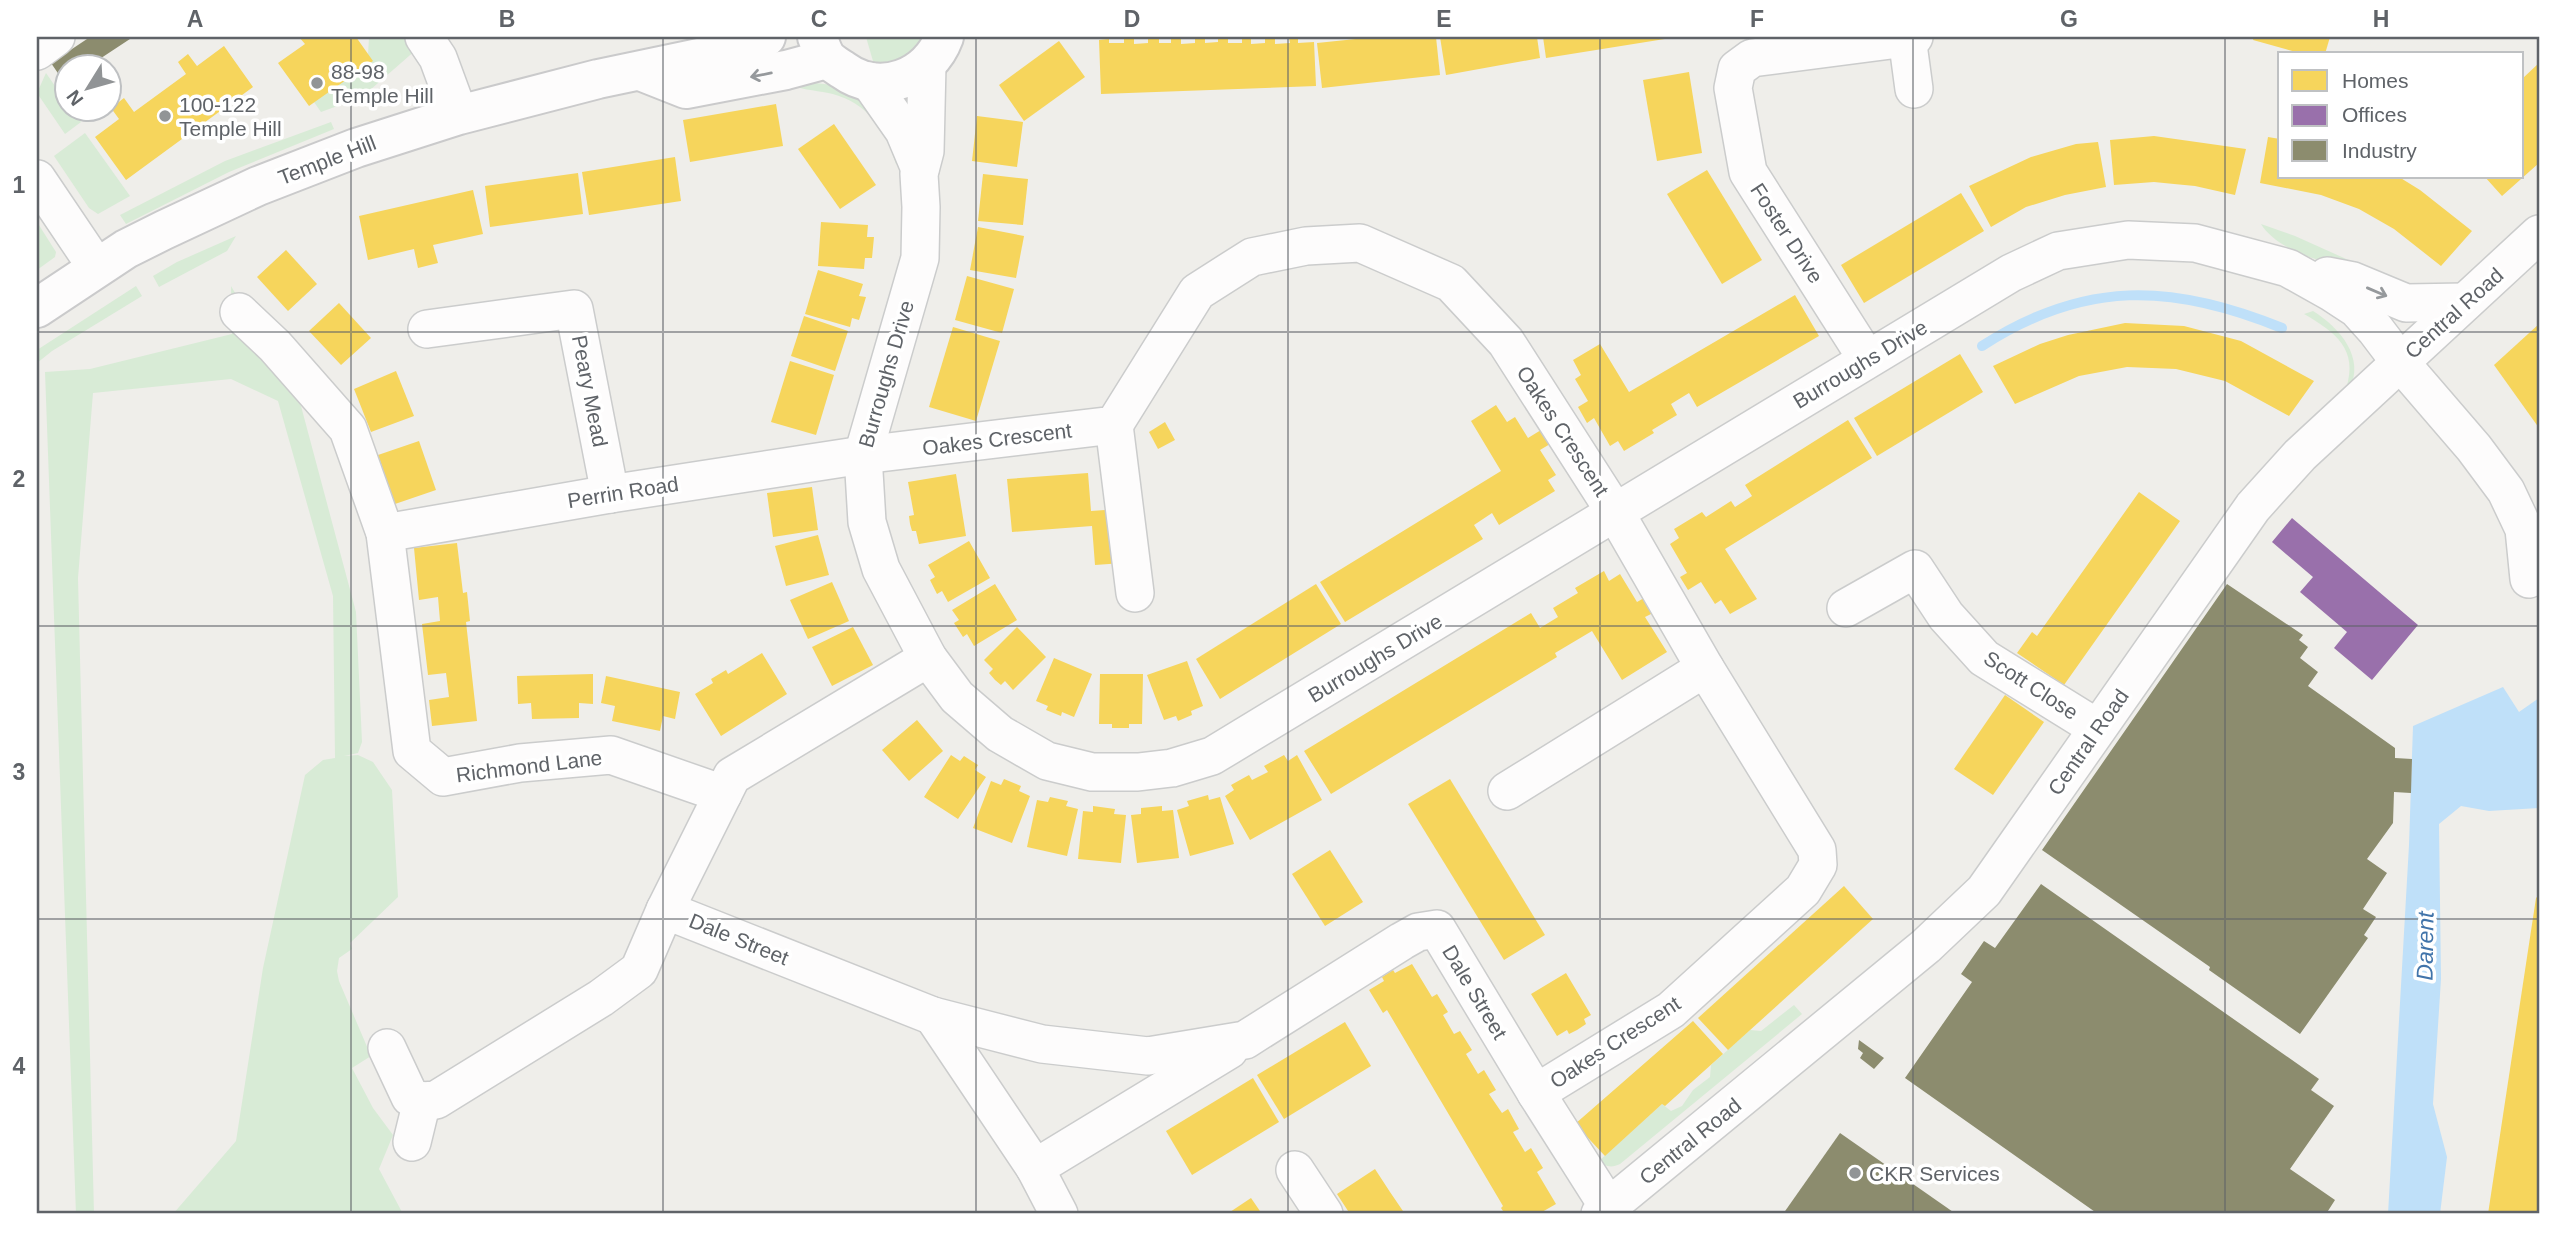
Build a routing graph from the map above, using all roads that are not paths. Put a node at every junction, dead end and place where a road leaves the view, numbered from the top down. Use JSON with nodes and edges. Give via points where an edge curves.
{"nodes":[{"id":1,"x":56,"y":37,"type":"edge"},
{"id":2,"x":424,"y":37,"type":"edge"},
{"id":3,"x":766,"y":37,"type":"edge"},
{"id":4,"x":1908,"y":37,"type":"edge"},
{"id":5,"x":1914,"y":37,"type":"edge"},
{"id":6,"x":822,"y":48,"type":"edge"},
{"id":7,"x":37,"y":51,"type":"edge"},
{"id":8,"x":936,"y":51,"type":"edge"},
{"id":9,"x":641,"y":71,"type":"junction"},
{"id":10,"x":869,"y":81,"type":"junction"},
{"id":11,"x":1914,"y":89,"type":"dead end"},
{"id":12,"x":459,"y":115,"type":"junction"},
{"id":13,"x":920,"y":169,"type":"junction"},
{"id":14,"x":37,"y":179,"type":"edge"},
{"id":15,"x":2539,"y":234,"type":"edge"},
{"id":16,"x":97,"y":268,"type":"junction"},
{"id":17,"x":2288,"y":268,"type":"junction"},
{"id":18,"x":2465,"y":302,"type":"junction"},
{"id":19,"x":37,"y":308,"type":"edge"},
{"id":20,"x":239,"y":312,"type":"dead end"},
{"id":21,"x":427,"y":328,"type":"dead end"},
{"id":22,"x":1867,"y":359,"type":"junction"},
{"id":23,"x":2400,"y":362,"type":"junction"},
{"id":24,"x":1114,"y":425,"type":"junction"},
{"id":25,"x":863,"y":455,"type":"junction"},
{"id":26,"x":610,"y":494,"type":"junction"},
{"id":27,"x":1615,"y":512,"type":"junction"},
{"id":28,"x":385,"y":533,"type":"junction"},
{"id":29,"x":2529,"y":579,"type":"dead end"},
{"id":30,"x":1135,"y":593,"type":"dead end"},
{"id":31,"x":1846,"y":608,"type":"dead end"},
{"id":32,"x":928,"y":658,"type":"junction"},
{"id":33,"x":1705,"y":667,"type":"junction"},
{"id":34,"x":2097,"y":728,"type":"junction"},
{"id":35,"x":1507,"y":791,"type":"dead end"},
{"id":36,"x":723,"y":794,"type":"junction"},
{"id":37,"x":666,"y":910,"type":"junction"},
{"id":38,"x":933,"y":1016,"type":"junction"},
{"id":39,"x":1245,"y":1040,"type":"junction"},
{"id":40,"x":387,"y":1048,"type":"dead end"},
{"id":41,"x":1536,"y":1093,"type":"junction"},
{"id":42,"x":422,"y":1101,"type":"junction"},
{"id":43,"x":412,"y":1142,"type":"dead end"},
{"id":44,"x":1035,"y":1168,"type":"junction"},
{"id":45,"x":1295,"y":1170,"type":"dead end"},
{"id":46,"x":1605,"y":1211,"type":"edge"},
{"id":47,"x":1059,"y":1214,"type":"edge"},
{"id":48,"x":1324,"y":1214,"type":"edge"}],
"edges":[{"from":1,"to":7,"type":"street"},
{"from":2,"to":12,"type":"street","via":[[438,58]]},
{"from":3,"to":9,"type":"street","name":"Temple Hill","via":[[746,48]]},
{"from":4,"to":5,"type":"street","name":"Foster Drive"},
{"from":4,"to":11,"type":"street"},
{"from":4,"to":22,"type":"street","name":"Foster Drive","via":[[1752,58],[1737,68],[1733,88],[1748,172]]},
{"from":6,"to":9,"type":"street","one_way":true,"via":[[786,70],[685,89]]},
{"from":6,"to":10,"type":"street","via":[[849,75]]},
{"from":8,"to":10,"type":"street","via":[[912,76]]},
{"from":8,"to":13,"type":"street","name":"Burroughs Drive"},
{"from":9,"to":12,"type":"street","name":"Temple Hill"},
{"from":10,"to":13,"type":"street","name":"Burroughs Drive","via":[[904,131]]},
{"from":12,"to":16,"type":"street","name":"Temple Hill","via":[[258,186]]},
{"from":13,"to":25,"type":"street","name":"Burroughs Drive","via":[[920,258]]},
{"from":14,"to":16,"type":"street"},
{"from":15,"to":18,"type":"street","name":"Central Road"},
{"from":16,"to":19,"type":"street","name":"Temple Hill"},
{"from":17,"to":18,"type":"street","name":"Burroughs Drive","one_way":true,"via":[[2353,281],[2406,303]]},
{"from":17,"to":22,"type":"street","name":"Burroughs Drive","via":[[2195,243],[2128,240],[2058,251],[2011,273]]},
{"from":17,"to":23,"type":"street","name":"Burroughs Drive","via":[[2357,309]]},
{"from":18,"to":23,"type":"street","name":"Central Road"},
{"from":20,"to":28,"type":"street","name":"Richmond Lane","via":[[348,429]]},
{"from":21,"to":26,"type":"street","name":"Peary Mead","via":[[574,309]]},
{"from":22,"to":27,"type":"street","name":"Burroughs Drive"},
{"from":23,"to":29,"type":"street","name":"Burroughs Drive","via":[[2506,491],[2524,529]]},
{"from":23,"to":34,"type":"street","name":"Central Road","via":[[2300,454],[2253,506]]},
{"from":24,"to":25,"type":"street","name":"Oakes Crescent"},
{"from":24,"to":27,"type":"street","name":"Oakes Crescent","via":[[1197,292],[1252,257],[1306,246],[1360,243],[1451,283],[1506,342]]},
{"from":24,"to":30,"type":"street"},
{"from":25,"to":26,"type":"street","name":"Perrin Road"},
{"from":25,"to":32,"type":"street","name":"Burroughs Drive","via":[[867,522],[881,569]]},
{"from":26,"to":28,"type":"street","name":"Perrin Road"},
{"from":27,"to":32,"type":"street","name":"Burroughs Drive","via":[[1233,744],[1172,768],[1092,772],[1047,761],[1000,734],[957,697]]},
{"from":27,"to":33,"type":"street","name":"Oakes Crescent"},
{"from":28,"to":36,"type":"street","name":"Richmond Lane","via":[[412,751],[443,777],[520,763],[611,755]]},
{"from":31,"to":34,"type":"street","name":"Scott Close","via":[[1916,569],[1946,616],[1984,658]]},
{"from":32,"to":36,"type":"street","via":[[732,776]]},
{"from":33,"to":35,"type":"street"},
{"from":33,"to":41,"type":"street","name":"Oakes Crescent","via":[[1810,837],[1818,865],[1804,890],[1671,1010]]},
{"from":34,"to":46,"type":"street","name":"Central Road","via":[[1984,891],[1957,918]]},
{"from":36,"to":37,"type":"street","name":"Dale Street"},
{"from":37,"to":38,"type":"street","name":"Dale Street"},
{"from":37,"to":42,"type":"street","via":[[639,970],[436,1100]]},
{"from":38,"to":39,"type":"street","name":"Dale Street","via":[[1042,1044],[1148,1056]]},
{"from":38,"to":44,"type":"street"},
{"from":39,"to":41,"type":"street","name":"Dale Street","via":[[1410,936],[1437,929]]},
{"from":39,"to":44,"type":"street","name":"Dale Street"},
{"from":40,"to":42,"type":"street","via":[[410,1097]]},
{"from":41,"to":46,"type":"street","name":"Dale Street"},
{"from":42,"to":43,"type":"street"},
{"from":44,"to":47,"type":"street"},
{"from":45,"to":48,"type":"street"}]}
